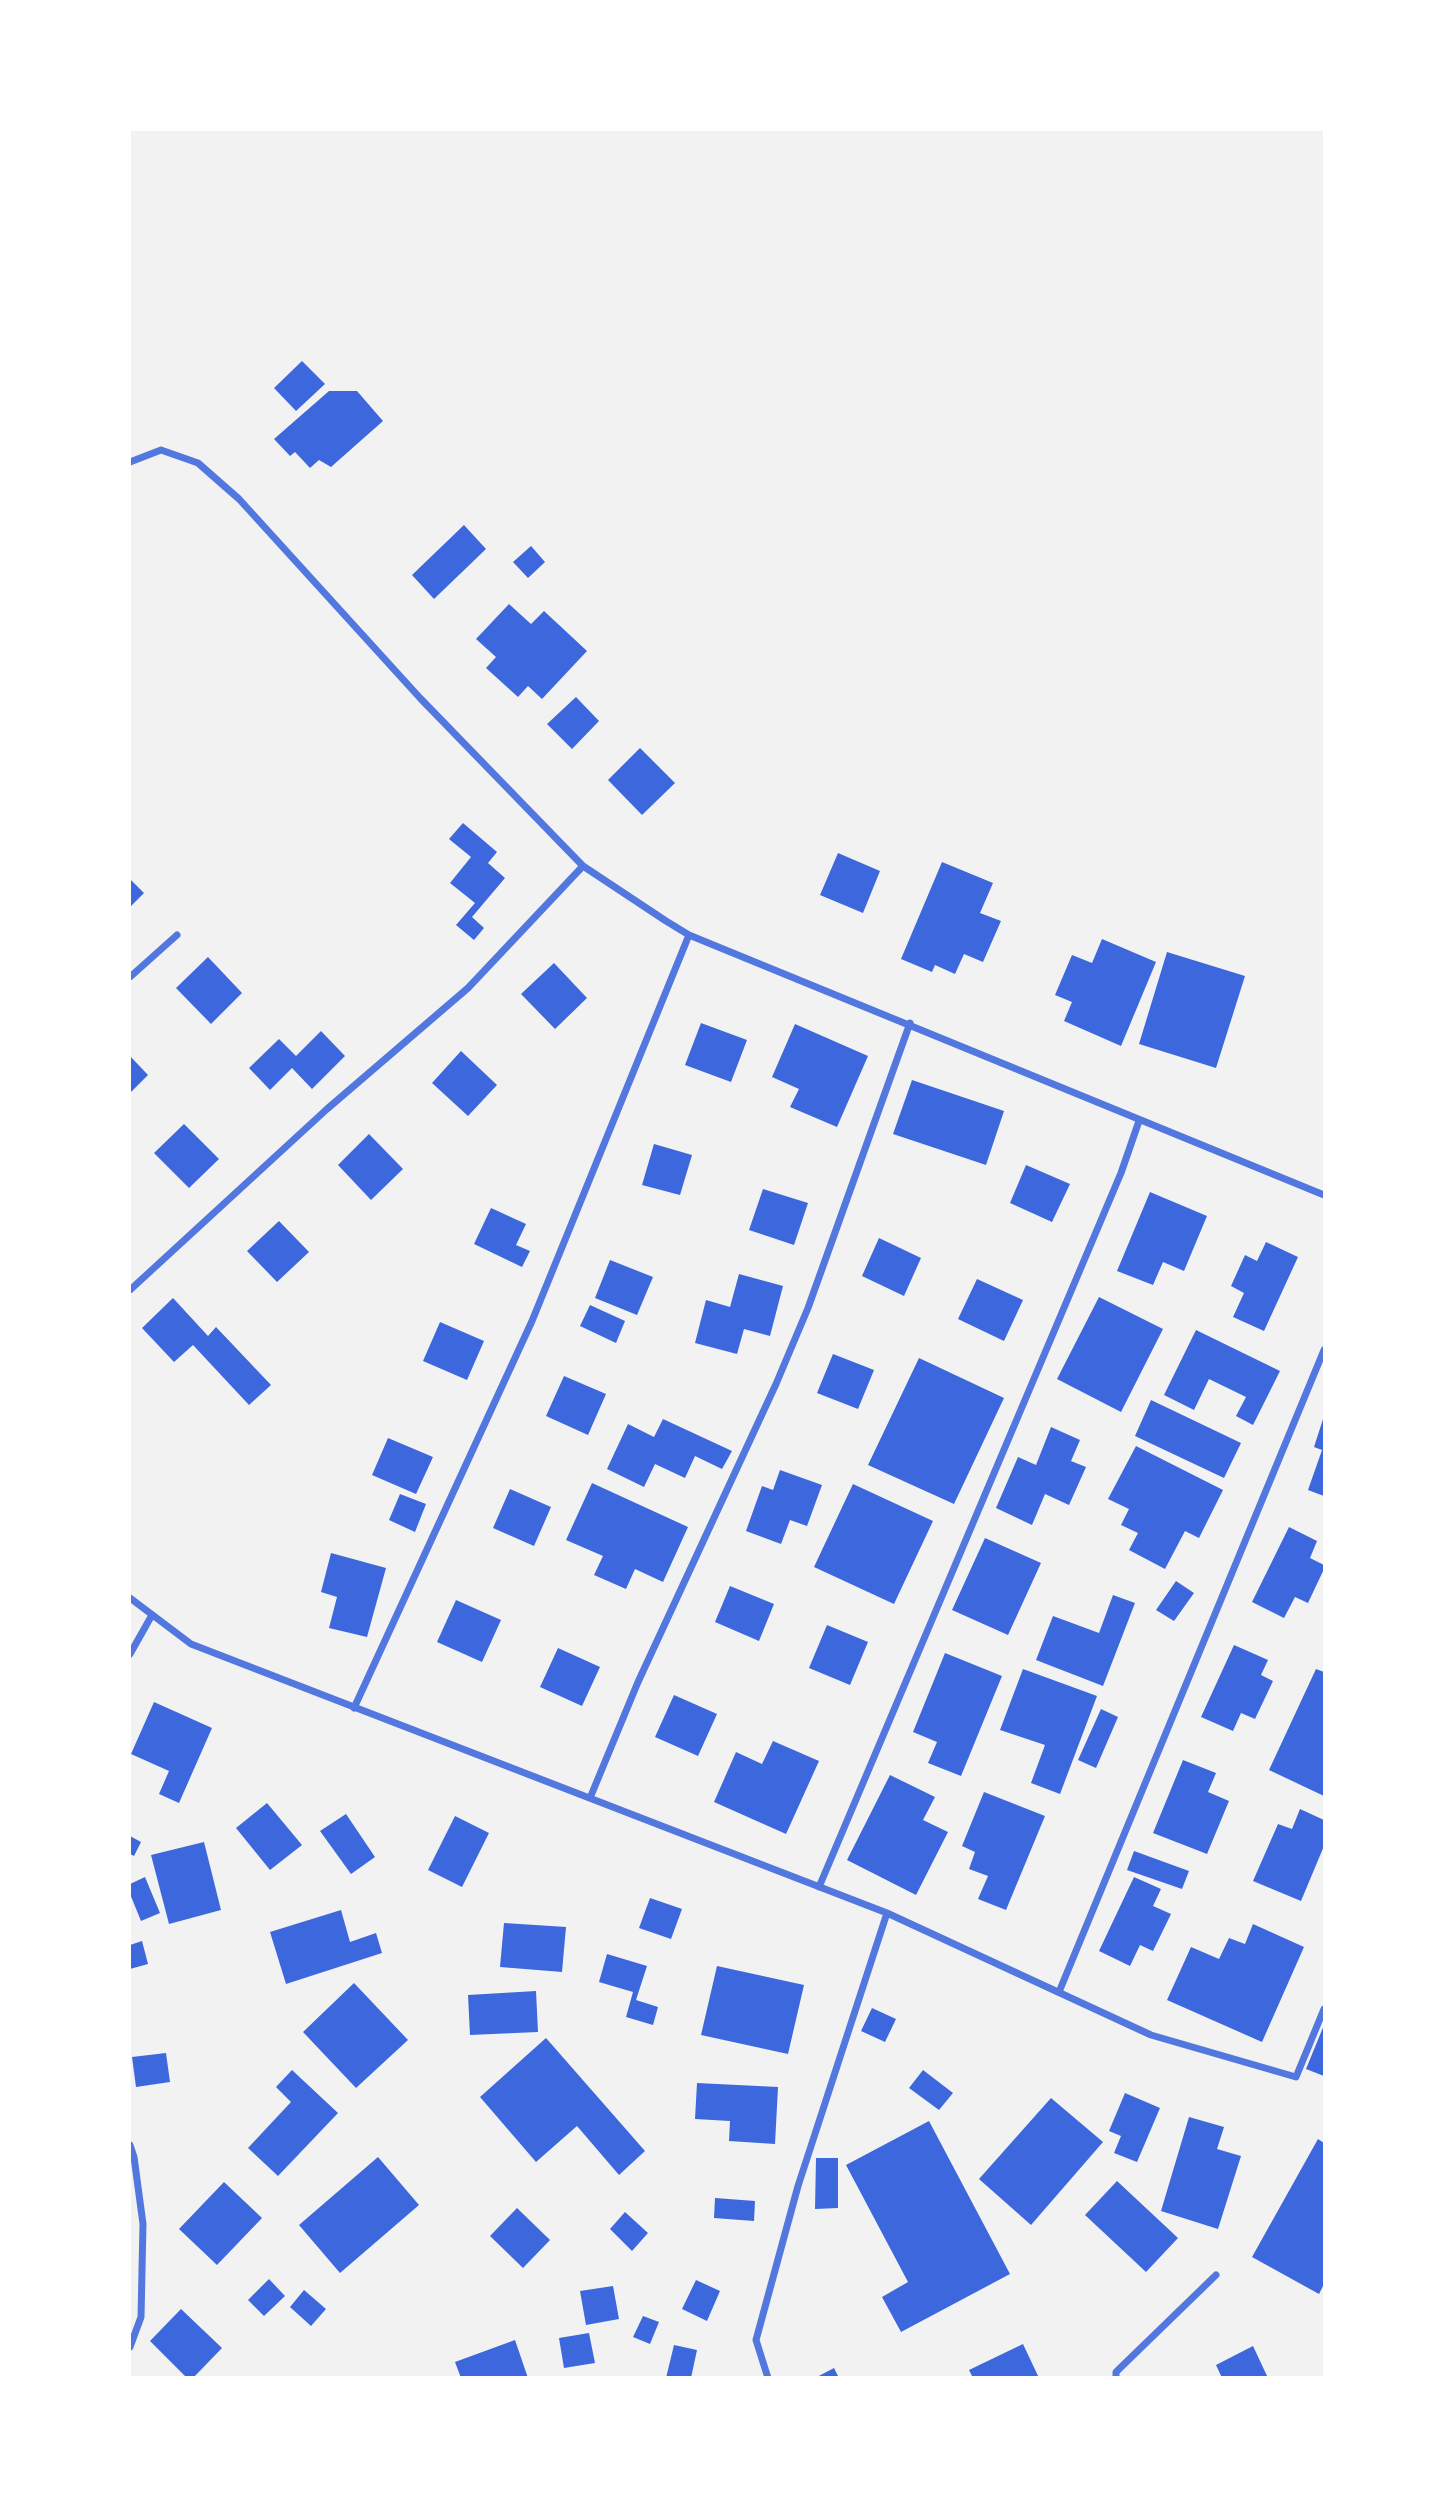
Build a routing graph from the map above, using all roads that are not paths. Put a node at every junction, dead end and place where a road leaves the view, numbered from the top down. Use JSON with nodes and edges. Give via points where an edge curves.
{"nodes":[{"id":1,"x":130,"y":462,"type":"edge"},
{"id":2,"x":583,"y":866,"type":"junction"},
{"id":3,"x":177,"y":935,"type":"dead end"},
{"id":4,"x":689,"y":935,"type":"junction"},
{"id":5,"x":130,"y":976,"type":"edge"},
{"id":6,"x":910,"y":1023,"type":"junction"},
{"id":7,"x":1139,"y":1121,"type":"junction"},
{"id":8,"x":1325,"y":1195,"type":"edge"},
{"id":9,"x":130,"y":1290,"type":"edge"},
{"id":10,"x":1325,"y":1350,"type":"edge"},
{"id":11,"x":130,"y":1598,"type":"edge"},
{"id":12,"x":152,"y":1615,"type":"junction"},
{"id":13,"x":130,"y":1654,"type":"edge"},
{"id":14,"x":354,"y":1708,"type":"junction"},
{"id":15,"x":590,"y":1798,"type":"junction"},
{"id":16,"x":820,"y":1887,"type":"junction"},
{"id":17,"x":887,"y":1913,"type":"junction"},
{"id":18,"x":1059,"y":1992,"type":"junction"},
{"id":19,"x":1325,"y":2009,"type":"edge"},
{"id":20,"x":130,"y":2145,"type":"edge"},
{"id":21,"x":1216,"y":2275,"type":"dead end"},
{"id":22,"x":130,"y":2347,"type":"edge"},
{"id":23,"x":768,"y":2378,"type":"edge"},
{"id":24,"x":1116,"y":2378,"type":"edge"}],
"edges":[{"from":1,"to":2,"type":"street","via":[[161,450],[198,463],[239,499],[430,709]]},
{"from":2,"to":4,"type":"street"},
{"from":2,"to":9,"type":"street","via":[[468,988],[327,1109]]},
{"from":3,"to":5,"type":"street"},
{"from":4,"to":6,"type":"street"},
{"from":4,"to":14,"type":"street","via":[[532,1321]]},
{"from":6,"to":7,"type":"street"},
{"from":6,"to":15,"type":"street","via":[[808,1308]]},
{"from":7,"to":8,"type":"street"},
{"from":7,"to":16,"type":"street","via":[[1121,1174]]},
{"from":10,"to":18,"type":"street"},
{"from":11,"to":12,"type":"street"},
{"from":12,"to":13,"type":"street"},
{"from":12,"to":14,"type":"street","via":[[191,1644]]},
{"from":14,"to":15,"type":"street"},
{"from":15,"to":16,"type":"street"},
{"from":16,"to":17,"type":"street"},
{"from":17,"to":18,"type":"street"},
{"from":17,"to":23,"type":"street","via":[[798,2186],[756,2340]]},
{"from":18,"to":19,"type":"street","via":[[1151,2035],[1296,2077]]},
{"from":20,"to":22,"type":"street","via":[[143,2224],[141,2317]]},
{"from":21,"to":24,"type":"street","via":[[1116,2372]]}]}
